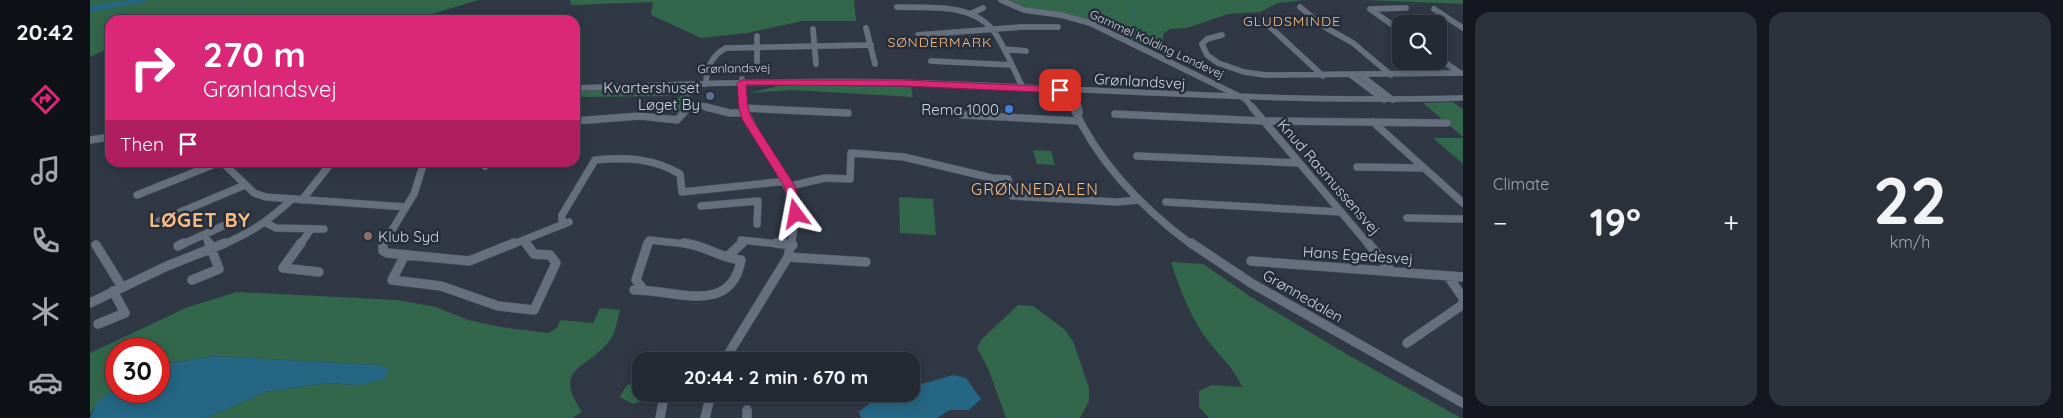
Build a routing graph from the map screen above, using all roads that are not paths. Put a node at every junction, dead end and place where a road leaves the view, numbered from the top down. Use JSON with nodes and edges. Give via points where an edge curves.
{"nodes":[{"id":1,"x":1001,"y":0,"type":"edge"},
{"id":2,"x":897,"y":7,"type":"dead end"},
{"id":3,"x":1300,"y":7,"type":"dead end"},
{"id":4,"x":983,"y":8,"type":"dead end"},
{"id":5,"x":1406,"y":8,"type":"dead end"},
{"id":6,"x":1434,"y":9,"type":"dead end"},
{"id":7,"x":972,"y":13,"type":"junction"},
{"id":8,"x":1267,"y":24,"type":"dead end"},
{"id":9,"x":1392,"y":25,"type":"edge"},
{"id":10,"x":1058,"y":27,"type":"dead end"},
{"id":11,"x":866,"y":28,"type":"dead end"},
{"id":12,"x":1463,"y":28,"type":"edge"},
{"id":13,"x":812,"y":29,"type":"dead end"},
{"id":14,"x":993,"y":30,"type":"junction"},
{"id":15,"x":918,"y":34,"type":"dead end"},
{"id":16,"x":1222,"y":35,"type":"dead end"},
{"id":17,"x":757,"y":36,"type":"dead end"},
{"id":18,"x":757,"y":46,"type":"junction"},
{"id":19,"x":814,"y":46,"type":"junction"},
{"id":20,"x":871,"y":46,"type":"junction"},
{"id":21,"x":1004,"y":50,"type":"junction"},
{"id":22,"x":1026,"y":51,"type":"dead end"},
{"id":23,"x":931,"y":61,"type":"dead end"},
{"id":24,"x":1447,"y":63,"type":"edge"},
{"id":25,"x":757,"y":64,"type":"dead end"},
{"id":26,"x":816,"y":64,"type":"dead end"},
{"id":27,"x":875,"y":64,"type":"dead end"},
{"id":28,"x":1012,"y":65,"type":"junction"},
{"id":29,"x":1461,"y":73,"type":"edge"},
{"id":30,"x":1391,"y":75,"type":"junction"},
{"id":31,"x":1323,"y":76,"type":"junction"},
{"id":32,"x":1352,"y":76,"type":"junction"},
{"id":33,"x":1362,"y":76,"type":"junction"},
{"id":34,"x":742,"y":81,"type":"junction"},
{"id":35,"x":706,"y":82,"type":"junction"},
{"id":36,"x":580,"y":84,"type":"edge"},
{"id":37,"x":1022,"y":86,"type":"junction"},
{"id":38,"x":580,"y":88,"type":"edge"},
{"id":39,"x":1068,"y":89,"type":"junction"},
{"id":40,"x":1463,"y":94,"type":"edge"},
{"id":41,"x":1237,"y":95,"type":"junction"},
{"id":42,"x":1383,"y":97,"type":"junction"},
{"id":43,"x":1463,"y":98,"type":"edge"},
{"id":44,"x":1245,"y":99,"type":"junction"},
{"id":45,"x":744,"y":111,"type":"junction"},
{"id":46,"x":848,"y":113,"type":"dead end"},
{"id":47,"x":1115,"y":114,"type":"dead end"},
{"id":48,"x":962,"y":115,"type":"dead end"},
{"id":49,"x":1080,"y":120,"type":"junction"},
{"id":50,"x":580,"y":121,"type":"edge"},
{"id":51,"x":1263,"y":121,"type":"junction"},
{"id":52,"x":1373,"y":122,"type":"junction"},
{"id":53,"x":1447,"y":123,"type":"dead end"},
{"id":54,"x":105,"y":134,"type":"edge"},
{"id":55,"x":90,"y":136,"type":"edge"},
{"id":56,"x":105,"y":138,"type":"edge"},
{"id":57,"x":90,"y":140,"type":"edge"},
{"id":58,"x":1137,"y":156,"type":"dead end"},
{"id":59,"x":1298,"y":163,"type":"junction"},
{"id":60,"x":208,"y":167,"type":"edge"},
{"id":61,"x":226,"y":167,"type":"edge"},
{"id":62,"x":328,"y":167,"type":"edge"},
{"id":63,"x":423,"y":167,"type":"edge"},
{"id":64,"x":1358,"y":167,"type":"dead end"},
{"id":65,"x":1424,"y":168,"type":"junction"},
{"id":66,"x":788,"y":184,"type":"junction"},
{"id":67,"x":245,"y":185,"type":"junction"},
{"id":68,"x":743,"y":186,"type":"junction"},
{"id":69,"x":137,"y":195,"type":"dead end"},
{"id":70,"x":291,"y":200,"type":"junction"},
{"id":71,"x":302,"y":200,"type":"junction"},
{"id":72,"x":1138,"y":200,"type":"junction"},
{"id":73,"x":746,"y":202,"type":"junction"},
{"id":74,"x":1166,"y":202,"type":"dead end"},
{"id":75,"x":1463,"y":203,"type":"edge"},
{"id":76,"x":701,"y":206,"type":"dead end"},
{"id":77,"x":406,"y":207,"type":"junction"},
{"id":78,"x":1341,"y":212,"type":"junction"},
{"id":79,"x":245,"y":216,"type":"dead end"},
{"id":80,"x":1407,"y":218,"type":"dead end"},
{"id":81,"x":1463,"y":220,"type":"edge"},
{"id":82,"x":159,"y":221,"type":"dead end"},
{"id":83,"x":266,"y":223,"type":"junction"},
{"id":84,"x":757,"y":224,"type":"dead end"},
{"id":85,"x":311,"y":229,"type":"junction"},
{"id":86,"x":324,"y":229,"type":"dead end"},
{"id":87,"x":205,"y":234,"type":"junction"},
{"id":88,"x":524,"y":240,"type":"junction"},
{"id":89,"x":96,"y":245,"type":"dead end"},
{"id":90,"x":793,"y":245,"type":"junction"},
{"id":91,"x":178,"y":246,"type":"dead end"},
{"id":92,"x":212,"y":249,"type":"junction"},
{"id":93,"x":405,"y":255,"type":"junction"},
{"id":94,"x":727,"y":257,"type":"junction"},
{"id":95,"x":788,"y":257,"type":"junction"},
{"id":96,"x":1251,"y":261,"type":"dead end"},
{"id":97,"x":866,"y":262,"type":"dead end"},
{"id":98,"x":318,"y":272,"type":"dead end"},
{"id":99,"x":1392,"y":272,"type":"junction"},
{"id":100,"x":1448,"y":276,"type":"junction"},
{"id":101,"x":1463,"y":277,"type":"edge"},
{"id":102,"x":192,"y":280,"type":"dead end"},
{"id":103,"x":122,"y":286,"type":"junction"},
{"id":104,"x":643,"y":289,"type":"junction"},
{"id":105,"x":634,"y":290,"type":"dead end"},
{"id":106,"x":113,"y":291,"type":"junction"},
{"id":107,"x":1463,"y":298,"type":"edge"},
{"id":108,"x":1463,"y":302,"type":"edge"},
{"id":109,"x":90,"y":303,"type":"edge"},
{"id":110,"x":98,"y":324,"type":"dead end"},
{"id":111,"x":1407,"y":344,"type":"dead end"},
{"id":112,"x":730,"y":352,"type":"edge"},
{"id":113,"x":663,"y":402,"type":"dead end"},
{"id":114,"x":709,"y":402,"type":"edge"},
{"id":115,"x":1463,"y":403,"type":"edge"},
{"id":116,"x":660,"y":418,"type":"edge"},
{"id":117,"x":705,"y":418,"type":"edge"}],
"edges":[{"from":1,"to":41,"type":"street","name":"Gammel Kolding Landevej","via":[[1024,10],[1090,23]]},
{"from":2,"to":7,"type":"street","via":[[948,8]]},
{"from":3,"to":30,"type":"street","via":[[1323,26],[1353,43]]},
{"from":4,"to":7,"type":"street"},
{"from":5,"to":9,"type":"street","via":[[1370,9]]},
{"from":6,"to":12,"type":"street"},
{"from":7,"to":14,"type":"street","via":[[986,21]]},
{"from":8,"to":31,"type":"street"},
{"from":10,"to":14,"type":"street"},
{"from":11,"to":20,"type":"street"},
{"from":13,"to":19,"type":"street"},
{"from":14,"to":15,"type":"street"},
{"from":14,"to":21,"type":"street"},
{"from":16,"to":31,"type":"street","via":[[1207,39],[1202,50],[1222,65],[1256,74]]},
{"from":17,"to":18,"type":"street"},
{"from":18,"to":19,"type":"street"},
{"from":18,"to":25,"type":"street"},
{"from":18,"to":35,"type":"street","via":[[732,46],[717,52]]},
{"from":19,"to":20,"type":"street"},
{"from":19,"to":26,"type":"street"},
{"from":20,"to":27,"type":"street"},
{"from":21,"to":22,"type":"street"},
{"from":21,"to":28,"type":"street"},
{"from":23,"to":28,"type":"street"},
{"from":24,"to":29,"type":"street"},
{"from":28,"to":37,"type":"street"},
{"from":29,"to":30,"type":"street"},
{"from":30,"to":33,"type":"street"},
{"from":31,"to":32,"type":"street"},
{"from":32,"to":33,"type":"street"},
{"from":32,"to":42,"type":"street"},
{"from":33,"to":42,"type":"street"},
{"from":34,"to":35,"type":"street","name":"Grønlandsvej"},
{"from":34,"to":37,"type":"street","name":"Grønlandsvej"},
{"from":34,"to":45,"type":"street"},
{"from":35,"to":36,"type":"street","name":"Grønlandsvej"},
{"from":35,"to":38,"type":"street","name":"Grønlandsvej"},
{"from":37,"to":39,"type":"street","name":"Grønlandsvej"},
{"from":39,"to":41,"type":"street","name":"Grønlandsvej"},
{"from":39,"to":44,"type":"street","name":"Grønlandsvej"},
{"from":39,"to":49,"type":"street","name":"Grønnedalen"},
{"from":40,"to":42,"type":"street","name":"Grønlandsvej"},
{"from":41,"to":42,"type":"street","name":"Grønlandsvej"},
{"from":41,"to":44,"type":"street","name":"Gammel Kolding Landevej"},
{"from":42,"to":43,"type":"street","name":"Grønlandsvej","via":[[1393,100]]},
{"from":42,"to":44,"type":"street","name":"Grønlandsvej"},
{"from":44,"to":51,"type":"street","name":"Knud Rasmussensvej"},
{"from":45,"to":46,"type":"street"},
{"from":45,"to":50,"type":"street","via":[[734,114],[692,103],[677,120],[640,116]]},
{"from":45,"to":66,"type":"street"},
{"from":47,"to":51,"type":"street"},
{"from":48,"to":49,"type":"street"},
{"from":49,"to":72,"type":"street","name":"Grønnedalen","via":[[1103,161]]},
{"from":51,"to":52,"type":"street"},
{"from":51,"to":59,"type":"street","name":"Knud Rasmussensvej"},
{"from":52,"to":53,"type":"street"},
{"from":52,"to":65,"type":"street"},
{"from":54,"to":55,"type":"street"},
{"from":56,"to":57,"type":"street"},
{"from":58,"to":59,"type":"street"},
{"from":59,"to":78,"type":"street","name":"Knud Rasmussensvej"},
{"from":60,"to":69,"type":"street"},
{"from":61,"to":67,"type":"street"},
{"from":62,"to":71,"type":"street"},
{"from":63,"to":77,"type":"street","via":[[419,183]]},
{"from":64,"to":65,"type":"street"},
{"from":65,"to":75,"type":"street"},
{"from":66,"to":68,"type":"street"},
{"from":66,"to":72,"type":"street","via":[[825,178],[850,179],[851,153],[895,155],[1008,179],[1012,196],[1118,202]]},
{"from":66,"to":90,"type":"street","via":[[797,211]]},
{"from":67,"to":70,"type":"street","via":[[266,197]]},
{"from":67,"to":82,"type":"street"},
{"from":68,"to":73,"type":"street"},
{"from":68,"to":88,"type":"street","via":[[682,192],[680,174],[670,167],[626,156],[595,160],[562,215],[565,224]]},
{"from":70,"to":71,"type":"street"},
{"from":70,"to":83,"type":"street"},
{"from":71,"to":77,"type":"street"},
{"from":72,"to":115,"type":"street","name":"Grønnedalen","via":[[1179,234],[1235,273]]},
{"from":73,"to":76,"type":"street"},
{"from":73,"to":84,"type":"street","via":[[758,202]]},
{"from":74,"to":78,"type":"street"},
{"from":77,"to":93,"type":"street","via":[[382,247],[387,253]]},
{"from":78,"to":99,"type":"street","name":"Knud Rasmussensvej"},
{"from":79,"to":87,"type":"street"},
{"from":80,"to":81,"type":"street"},
{"from":83,"to":85,"type":"street","via":[[276,228]]},
{"from":83,"to":92,"type":"street"},
{"from":85,"to":86,"type":"street"},
{"from":85,"to":98,"type":"street","via":[[283,268]]},
{"from":87,"to":91,"type":"street"},
{"from":87,"to":92,"type":"street"},
{"from":88,"to":93,"type":"street","via":[[469,261]]},
{"from":88,"to":93,"type":"street","via":[[534,254],[550,255],[556,264],[534,310],[498,306],[441,286],[392,280]]},
{"from":89,"to":103,"type":"street"},
{"from":90,"to":94,"type":"street","via":[[742,241]]},
{"from":90,"to":95,"type":"street"},
{"from":92,"to":102,"type":"street","via":[[219,269]]},
{"from":92,"to":103,"type":"street"},
{"from":94,"to":104,"type":"street","via":[[741,260],[736,278],[728,287],[709,297]]},
{"from":94,"to":104,"type":"street","via":[[701,245],[649,240],[636,280]]},
{"from":95,"to":97,"type":"street"},
{"from":95,"to":112,"type":"street"},
{"from":96,"to":99,"type":"street","name":"Hans Egedesvej"},
{"from":99,"to":100,"type":"street","name":"Hans Egedesvej"},
{"from":100,"to":101,"type":"street","name":"Hans Egedesvej"},
{"from":100,"to":107,"type":"street"},
{"from":103,"to":106,"type":"street"},
{"from":104,"to":105,"type":"street"},
{"from":106,"to":109,"type":"street"},
{"from":106,"to":110,"type":"street","via":[[125,313]]},
{"from":108,"to":111,"type":"street","via":[[1462,306]]},
{"from":113,"to":116,"type":"street"},
{"from":114,"to":117,"type":"street"}]}
